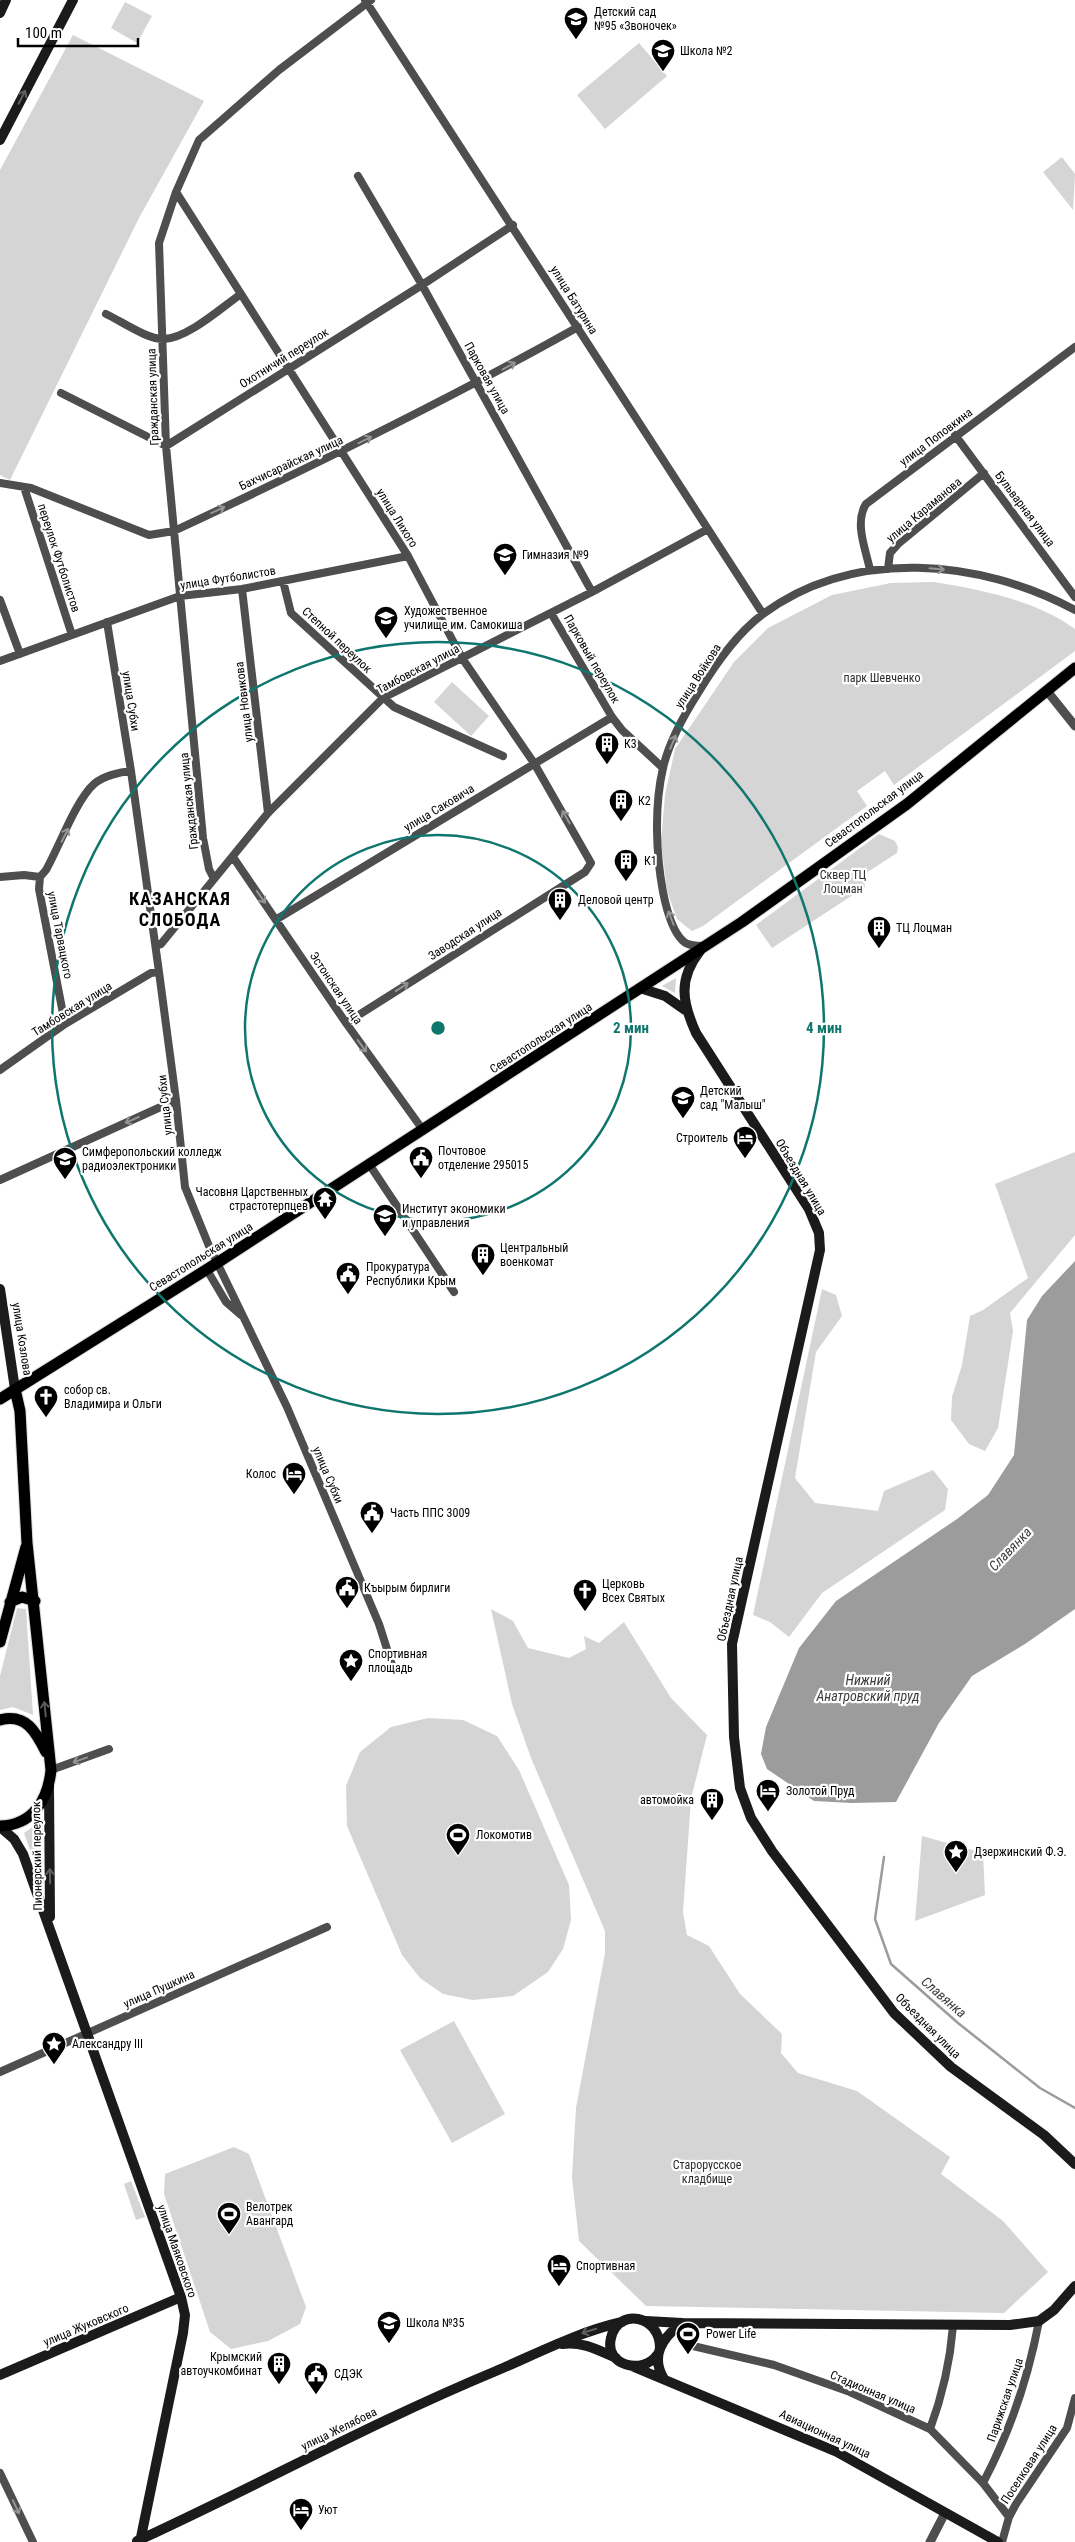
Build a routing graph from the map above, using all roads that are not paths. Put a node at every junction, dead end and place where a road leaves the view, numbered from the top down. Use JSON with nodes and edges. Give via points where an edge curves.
{"nodes":[{"id":1,"x":6,"y":0,"type":"edge"},
{"id":2,"x":73,"y":0,"type":"edge"},
{"id":3,"x":368,"y":1,"type":"edge"},
{"id":4,"x":0,"y":13,"type":"edge"},
{"id":5,"x":0,"y":140,"type":"edge"},
{"id":6,"x":358,"y":176,"type":"dead end"},
{"id":7,"x":176,"y":192,"type":"junction"},
{"id":8,"x":512,"y":225,"type":"junction"},
{"id":9,"x":422,"y":285,"type":"junction"},
{"id":10,"x":241,"y":294,"type":"junction"},
{"id":11,"x":106,"y":314,"type":"dead end"},
{"id":12,"x":578,"y":327,"type":"junction"},
{"id":13,"x":162,"y":339,"type":"junction"},
{"id":14,"x":1075,"y":347,"type":"edge"},
{"id":15,"x":288,"y":369,"type":"junction"},
{"id":16,"x":477,"y":384,"type":"junction"},
{"id":17,"x":61,"y":393,"type":"dead end"},
{"id":18,"x":955,"y":436,"type":"junction"},
{"id":19,"x":166,"y":446,"type":"junction"},
{"id":20,"x":342,"y":452,"type":"junction"},
{"id":21,"x":984,"y":473,"type":"junction"},
{"id":22,"x":0,"y":483,"type":"edge"},
{"id":23,"x":24,"y":487,"type":"junction"},
{"id":24,"x":708,"y":528,"type":"junction"},
{"id":25,"x":174,"y":531,"type":"junction"},
{"id":26,"x":408,"y":556,"type":"junction"},
{"id":27,"x":888,"y":569,"type":"junction"},
{"id":28,"x":870,"y":570,"type":"junction"},
{"id":29,"x":283,"y":580,"type":"junction"},
{"id":30,"x":242,"y":588,"type":"junction"},
{"id":31,"x":592,"y":592,"type":"junction"},
{"id":32,"x":180,"y":596,"type":"junction"},
{"id":33,"x":1075,"y":597,"type":"edge"},
{"id":34,"x":0,"y":600,"type":"edge"},
{"id":35,"x":1075,"y":610,"type":"edge"},
{"id":36,"x":551,"y":613,"type":"junction"},
{"id":37,"x":763,"y":614,"type":"junction"},
{"id":38,"x":107,"y":622,"type":"junction"},
{"id":39,"x":72,"y":635,"type":"junction"},
{"id":40,"x":20,"y":654,"type":"junction"},
{"id":41,"x":462,"y":658,"type":"junction"},
{"id":42,"x":0,"y":661,"type":"edge"},
{"id":43,"x":1075,"y":668,"type":"edge"},
{"id":44,"x":1047,"y":691,"type":"junction"},
{"id":45,"x":383,"y":698,"type":"junction"},
{"id":46,"x":612,"y":717,"type":"junction"},
{"id":47,"x":1075,"y":726,"type":"edge"},
{"id":48,"x":503,"y":756,"type":"dead end"},
{"id":49,"x":534,"y":763,"type":"junction"},
{"id":50,"x":663,"y":768,"type":"junction"},
{"id":51,"x":131,"y":771,"type":"junction"},
{"id":52,"x":268,"y":813,"type":"junction"},
{"id":53,"x":233,"y":857,"type":"junction"},
{"id":54,"x":590,"y":860,"type":"joint"},
{"id":55,"x":40,"y":876,"type":"junction"},
{"id":56,"x":0,"y":878,"type":"edge"},
{"id":57,"x":214,"y":879,"type":"junction"},
{"id":58,"x":277,"y":919,"type":"junction"},
{"id":59,"x":156,"y":946,"type":"junction"},
{"id":60,"x":704,"y":946,"type":"junction"},
{"id":61,"x":159,"y":972,"type":"junction"},
{"id":62,"x":643,"y":989,"type":"junction"},
{"id":63,"x":685,"y":1010,"type":"junction"},
{"id":64,"x":346,"y":1023,"type":"junction"},
{"id":65,"x":65,"y":1024,"type":"junction"},
{"id":66,"x":0,"y":1070,"type":"edge"},
{"id":67,"x":176,"y":1100,"type":"junction"},
{"id":68,"x":423,"y":1130,"type":"junction"},
{"id":69,"x":369,"y":1164,"type":"junction"},
{"id":70,"x":0,"y":1180,"type":"edge"},
{"id":71,"x":217,"y":1263,"type":"junction"},
{"id":72,"x":207,"y":1270,"type":"junction"},
{"id":73,"x":0,"y":1289,"type":"edge"},
{"id":74,"x":454,"y":1292,"type":"dead end"},
{"id":75,"x":242,"y":1314,"type":"junction"},
{"id":76,"x":15,"y":1389,"type":"junction"},
{"id":77,"x":0,"y":1399,"type":"edge"},
{"id":78,"x":27,"y":1543,"type":"junction"},
{"id":79,"x":35,"y":1601,"type":"junction"},
{"id":80,"x":10,"y":1602,"type":"junction"},
{"id":81,"x":0,"y":1642,"type":"edge"},
{"id":82,"x":393,"y":1668,"type":"dead end"},
{"id":83,"x":0,"y":1720,"type":"edge"},
{"id":84,"x":109,"y":1749,"type":"dead end"},
{"id":85,"x":50,"y":1758,"type":"junction"},
{"id":86,"x":51,"y":1770,"type":"junction"},
{"id":87,"x":49,"y":1786,"type":"junction"},
{"id":88,"x":0,"y":1827,"type":"edge"},
{"id":89,"x":51,"y":1925,"type":"junction"},
{"id":90,"x":327,"y":1927,"type":"dead end"},
{"id":91,"x":86,"y":2034,"type":"junction"},
{"id":92,"x":0,"y":2072,"type":"edge"},
{"id":93,"x":1075,"y":2164,"type":"edge"},
{"id":94,"x":1075,"y":2286,"type":"edge"},
{"id":95,"x":181,"y":2297,"type":"junction"},
{"id":96,"x":646,"y":2321,"type":"junction"},
{"id":97,"x":1039,"y":2321,"type":"junction"},
{"id":98,"x":622,"y":2322,"type":"junction"},
{"id":99,"x":682,"y":2323,"type":"junction"},
{"id":100,"x":952,"y":2326,"type":"junction"},
{"id":101,"x":558,"y":2344,"type":"junction"},
{"id":102,"x":694,"y":2346,"type":"dead end"},
{"id":103,"x":658,"y":2352,"type":"junction"},
{"id":104,"x":616,"y":2358,"type":"junction"},
{"id":105,"x":634,"y":2367,"type":"junction"},
{"id":106,"x":0,"y":2375,"type":"edge"},
{"id":107,"x":664,"y":2380,"type":"junction"},
{"id":108,"x":1075,"y":2398,"type":"edge"},
{"id":109,"x":930,"y":2429,"type":"junction"},
{"id":110,"x":0,"y":2473,"type":"edge"},
{"id":111,"x":983,"y":2483,"type":"junction"},
{"id":112,"x":945,"y":2513,"type":"junction"},
{"id":113,"x":1009,"y":2516,"type":"junction"},
{"id":114,"x":138,"y":2541,"type":"edge"},
{"id":115,"x":32,"y":2542,"type":"edge"},
{"id":116,"x":930,"y":2542,"type":"edge"},
{"id":117,"x":998,"y":2542,"type":"edge"},
{"id":118,"x":1002,"y":2542,"type":"edge"}],
"edges":[{"from":1,"to":4,"type":"main road"},
{"from":5,"to":2,"type":"main road","one_way":true},
{"from":3,"to":7,"type":"street","name":"Гражданская улица","via":[[279,70],[199,140]]},
{"from":3,"to":8,"type":"street","name":"улица Батурина"},
{"from":6,"to":9,"type":"street","name":"Парковая улица"},
{"from":7,"to":10,"type":"street","name":"улица Лихого"},
{"from":7,"to":13,"type":"street","name":"Гражданская улица","via":[[159,243]]},
{"from":8,"to":9,"type":"street","name":"Охотничий переулок"},
{"from":8,"to":12,"type":"street","name":"улица Батурина"},
{"from":9,"to":15,"type":"street","name":"Охотничий переулок"},
{"from":9,"to":16,"type":"street","name":"Парковая улица"},
{"from":10,"to":13,"type":"street","via":[[182,336]]},
{"from":10,"to":15,"type":"street","name":"улица Лихого"},
{"from":11,"to":13,"type":"street"},
{"from":16,"to":12,"type":"street","name":"Бахчисарайская улица","one_way":true},
{"from":12,"to":24,"type":"street","name":"улица Батурина"},
{"from":13,"to":19,"type":"street","name":"Гражданская улица"},
{"from":14,"to":18,"type":"street","name":"улица Поповкина"},
{"from":15,"to":19,"type":"street","name":"Охотничий переулок"},
{"from":15,"to":20,"type":"street","name":"улица Лихого"},
{"from":20,"to":16,"type":"street","name":"Бахчисарайская улица","one_way":true},
{"from":16,"to":31,"type":"street","name":"Парковая улица"},
{"from":17,"to":19,"type":"street"},
{"from":18,"to":21,"type":"street","name":"Бульварная улица"},
{"from":18,"to":28,"type":"street","name":"улица Поповкина","via":[[866,504],[860,524]]},
{"from":19,"to":25,"type":"street","name":"Гражданская улица"},
{"from":25,"to":20,"type":"street","name":"Бахчисарайская улица","one_way":true},
{"from":20,"to":26,"type":"street","name":"улица Лихого"},
{"from":21,"to":27,"type":"street","name":"улица Караманова","via":[[898,544],[890,554]]},
{"from":21,"to":33,"type":"street","name":"Бульварная улица"},
{"from":22,"to":23,"type":"street","name":"Бахчисарайская улица"},
{"from":23,"to":25,"type":"street","name":"Бахчисарайская улица","via":[[149,534]]},
{"from":23,"to":39,"type":"street","name":"переулок Футболистов"},
{"from":24,"to":31,"type":"street","name":"Тамбовская улица"},
{"from":24,"to":37,"type":"street","name":"улица Батурина"},
{"from":25,"to":32,"type":"street","name":"Гражданская улица"},
{"from":26,"to":29,"type":"street","name":"улица Футболистов"},
{"from":26,"to":41,"type":"street","name":"улица Лихого"},
{"from":27,"to":28,"type":"street","name":"улица Войкова"},
{"from":27,"to":35,"type":"street","name":"улица Войкова","one_way":true,"via":[[933,568],[983,575]]},
{"from":28,"to":37,"type":"street","name":"улица Войкова","via":[[829,580]]},
{"from":29,"to":30,"type":"street","name":"улица Футболистов"},
{"from":29,"to":45,"type":"street","name":"Степной переулок","via":[[291,613]]},
{"from":30,"to":32,"type":"street","name":"улица Футболистов"},
{"from":30,"to":52,"type":"street","name":"улица Новикова"},
{"from":31,"to":36,"type":"street","name":"Тамбовская улица"},
{"from":32,"to":38,"type":"street","name":"улица Футболистов"},
{"from":32,"to":57,"type":"street","name":"Гражданская улица","via":[[203,838]]},
{"from":34,"to":40,"type":"street"},
{"from":36,"to":41,"type":"street","name":"Тамбовская улица"},
{"from":36,"to":46,"type":"street","name":"Парковый переулок"},
{"from":50,"to":37,"type":"street","name":"улица Войкова","one_way":true,"via":[[683,719],[706,680],[747,628]]},
{"from":38,"to":39,"type":"street","name":"улица Футболистов"},
{"from":38,"to":51,"type":"street","name":"улица Субхи"},
{"from":39,"to":40,"type":"street","name":"улица Футболистов"},
{"from":40,"to":42,"type":"street","name":"улица Футболистов"},
{"from":41,"to":45,"type":"street","name":"Тамбовская улица"},
{"from":41,"to":49,"type":"street","name":"улица Лихого"},
{"from":43,"to":44,"type":"main road","name":"Севастопольская улица"},
{"from":44,"to":47,"type":"street"},
{"from":44,"to":60,"type":"main road","name":"Севастопольская улица","via":[[895,812]]},
{"from":45,"to":48,"type":"street","name":"Степной переулок","via":[[394,707]]},
{"from":45,"to":52,"type":"street","name":"Тамбовская улица"},
{"from":46,"to":49,"type":"street","name":"улица Саковича"},
{"from":46,"to":50,"type":"street","name":"Парковый переулок"},
{"from":54,"to":49,"type":"street","name":"улица Лихого","one_way":true},
{"from":49,"to":58,"type":"street","name":"улица Саковича"},
{"from":60,"to":50,"type":"street","name":"улица Войкова","one_way":true,"via":[[683,942],[665,902],[658,849]]},
{"from":55,"to":51,"type":"street","name":"улица Тарвацкого","one_way":true,"via":[[93,785]]},
{"from":51,"to":59,"type":"street","name":"улица Субхи"},
{"from":52,"to":53,"type":"street","name":"Тамбовская улица"},
{"from":53,"to":57,"type":"street","name":"Тамбовская улица"},
{"from":53,"to":58,"type":"street","name":"Эстонская улица","one_way":true},
{"from":64,"to":54,"type":"street","name":"Заводская улица","one_way":true,"via":[[587,870]]},
{"from":55,"to":56,"type":"street"},
{"from":55,"to":65,"type":"street","name":"улица Тарвацкого","via":[[39,888]]},
{"from":57,"to":59,"type":"street","name":"Тамбовская улица"},
{"from":58,"to":64,"type":"street","name":"Эстонская улица"},
{"from":59,"to":61,"type":"street","name":"улица Субхи"},
{"from":60,"to":62,"type":"main road","name":"Севастопольская улица"},
{"from":60,"to":63,"type":"main road","name":"Объездная улица","via":[[686,976]]},
{"from":61,"to":65,"type":"street","name":"Тамбовская улица","via":[[151,973]]},
{"from":61,"to":67,"type":"street","name":"улица Субхи"},
{"from":62,"to":63,"type":"main road","name":"Объездная улица","via":[[666,996]]},
{"from":62,"to":68,"type":"main road","name":"Севастопольская улица"},
{"from":63,"to":93,"type":"main road","name":"Объездная улица","via":[[696,1033],[809,1209],[819,1233],[820,1250],[732,1644],[734,1736],[740,1788],[751,1818],[772,1851],[894,2013],[951,2067],[1044,2135]]},
{"from":64,"to":68,"type":"street","name":"Эстонская улица","one_way":true},
{"from":65,"to":66,"type":"street","name":"Тамбовская улица"},
{"from":67,"to":70,"type":"street","one_way":true},
{"from":67,"to":71,"type":"street","name":"улица Субхи","via":[[185,1187]]},
{"from":68,"to":69,"type":"main road","name":"Севастопольская улица"},
{"from":69,"to":71,"type":"main road","name":"Севастопольская улица"},
{"from":69,"to":74,"type":"street"},
{"from":71,"to":72,"type":"main road","name":"Севастопольская улица"},
{"from":71,"to":75,"type":"street","name":"улица Субхи","via":[[223,1275],[223,1285]]},
{"from":72,"to":75,"type":"street","via":[[226,1302]]},
{"from":72,"to":76,"type":"main road","name":"Севастопольская улица"},
{"from":73,"to":76,"type":"main road","name":"улица Козлова"},
{"from":75,"to":82,"type":"street","name":"улица Субхи","via":[[291,1416],[379,1624]]},
{"from":76,"to":77,"type":"main road","name":"Севастопольская улица"},
{"from":76,"to":78,"type":"main road","name":"улица Козлова","via":[[20,1411]]},
{"from":78,"to":79,"type":"main road","name":"улица Козлова"},
{"from":78,"to":80,"type":"main road","name":"улица Козлова"},
{"from":79,"to":80,"type":"main road","via":[[22,1597]]},
{"from":85,"to":79,"type":"main road","name":"улица Козлова","one_way":true},
{"from":80,"to":81,"type":"main road","name":"улица Козлова"},
{"from":83,"to":85,"type":"main road","via":[[14,1718],[33,1727]]},
{"from":84,"to":86,"type":"street","one_way":true},
{"from":85,"to":86,"type":"main road","name":"улица Козлова"},
{"from":86,"to":87,"type":"main road","name":"улица Козлова"},
{"from":87,"to":88,"type":"main road","via":[[42,1803],[26,1820]]},
{"from":89,"to":87,"type":"main road","name":"Пионерский переулок","one_way":true},
{"from":88,"to":89,"type":"main road","name":"Пионерский переулок","via":[[14,1839],[23,1854]]},
{"from":89,"to":91,"type":"main road","name":"Пионерский переулок"},
{"from":90,"to":91,"type":"street","name":"улица Пушкина"},
{"from":91,"to":92,"type":"street","name":"улица Пушкина"},
{"from":91,"to":95,"type":"main road","name":"улица Маяковского"},
{"from":94,"to":97,"type":"main road","via":[[1054,2310]]},
{"from":95,"to":106,"type":"main road","name":"улица Жуковского"},
{"from":95,"to":114,"type":"main road","name":"улица Маяковского","via":[[185,2315],[183,2333]]},
{"from":96,"to":98,"type":"main road","via":[[632,2319]]},
{"from":96,"to":99,"type":"main road"},
{"from":96,"to":103,"type":"main road","via":[[658,2333]]},
{"from":97,"to":100,"type":"main road"},
{"from":97,"to":111,"type":"street","name":"Парижская улица","via":[[1032,2358],[1004,2443]]},
{"from":98,"to":101,"type":"main road","name":"улица Желябова","one_way":true,"via":[[577,2334]]},
{"from":98,"to":104,"type":"main road","via":[[611,2337],[611,2350]]},
{"from":99,"to":100,"type":"main road"},
{"from":99,"to":103,"type":"main road","via":[[666,2336]]},
{"from":100,"to":109,"type":"street","via":[[950,2362],[943,2395]]},
{"from":101,"to":104,"type":"main road","via":[[573,2342]]},
{"from":101,"to":114,"type":"main road","name":"улица Желябова","via":[[368,2429]]},
{"from":102,"to":109,"type":"street","name":"Стадионная улица","via":[[774,2365],[850,2392]]},
{"from":103,"to":105,"type":"main road","via":[[648,2364]]},
{"from":103,"to":107,"type":"main road","via":[[659,2370]]},
{"from":104,"to":105,"type":"main road"},
{"from":105,"to":107,"type":"main road","name":"Авиационная улица"},
{"from":107,"to":112,"type":"main road","name":"Авиационная улица","via":[[838,2452]]},
{"from":108,"to":113,"type":"street","name":"Поселковая улица","via":[[1067,2428]]},
{"from":109,"to":111,"type":"street","name":"Стадионная улица"},
{"from":110,"to":115,"type":"street","one_way":true},
{"from":111,"to":113,"type":"street","name":"Стадионная улица"},
{"from":112,"to":116,"type":"street"},
{"from":112,"to":117,"type":"main road","name":"Авиационная улица"},
{"from":113,"to":118,"type":"street","name":"Поселковая улица"}]}
